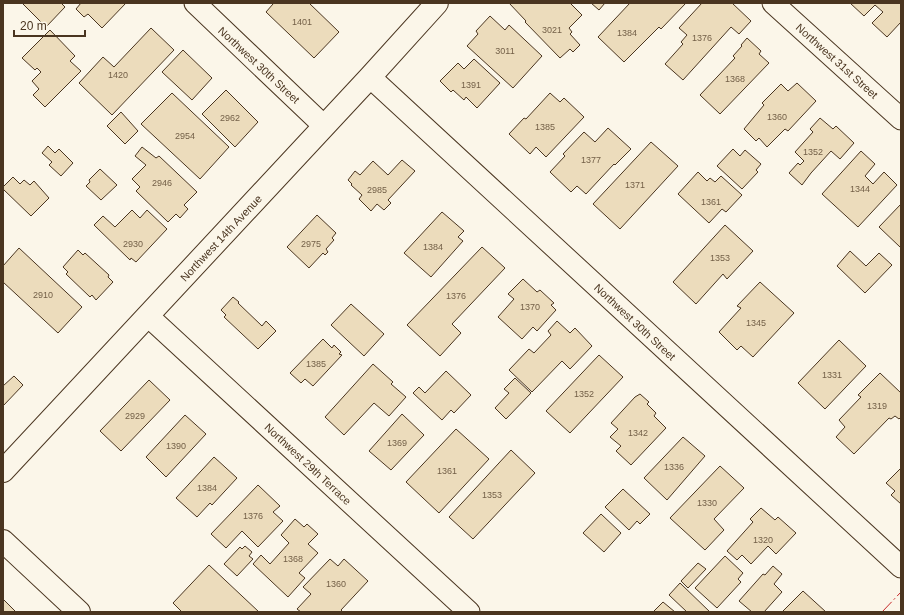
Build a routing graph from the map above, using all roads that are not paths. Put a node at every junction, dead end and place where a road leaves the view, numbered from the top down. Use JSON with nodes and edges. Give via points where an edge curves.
{"nodes":[{"id":1,"x":194,"y":3,"type":"edge"},
{"id":2,"x":437,"y":3,"type":"edge"},
{"id":3,"x":773,"y":3,"type":"edge"},
{"id":4,"x":370,"y":77,"type":"junction"},
{"id":5,"x":901,"y":120,"type":"edge"},
{"id":6,"x":324,"y":126,"type":"junction"},
{"id":7,"x":148,"y":316,"type":"junction"},
{"id":8,"x":3,"y":471,"type":"edge"},
{"id":9,"x":3,"y":541,"type":"edge"},
{"id":10,"x":901,"y":568,"type":"edge"},
{"id":11,"x":79,"y":612,"type":"edge"},
{"id":12,"x":469,"y":612,"type":"edge"}],
"edges":[{"from":1,"to":6,"type":"street","name":"Northwest 30th Street"},
{"from":2,"to":4,"type":"street","name":"Northwest 14th Avenue"},
{"from":3,"to":5,"type":"street","name":"Northwest 31st Street"},
{"from":4,"to":6,"type":"street","name":"Northwest 14th Avenue"},
{"from":4,"to":10,"type":"street","name":"Northwest 30th Street"},
{"from":6,"to":7,"type":"street","name":"Northwest 14th Avenue"},
{"from":7,"to":8,"type":"street","name":"Northwest 14th Avenue"},
{"from":7,"to":12,"type":"street","name":"Northwest 29th Terrace"},
{"from":9,"to":11,"type":"street"}]}
